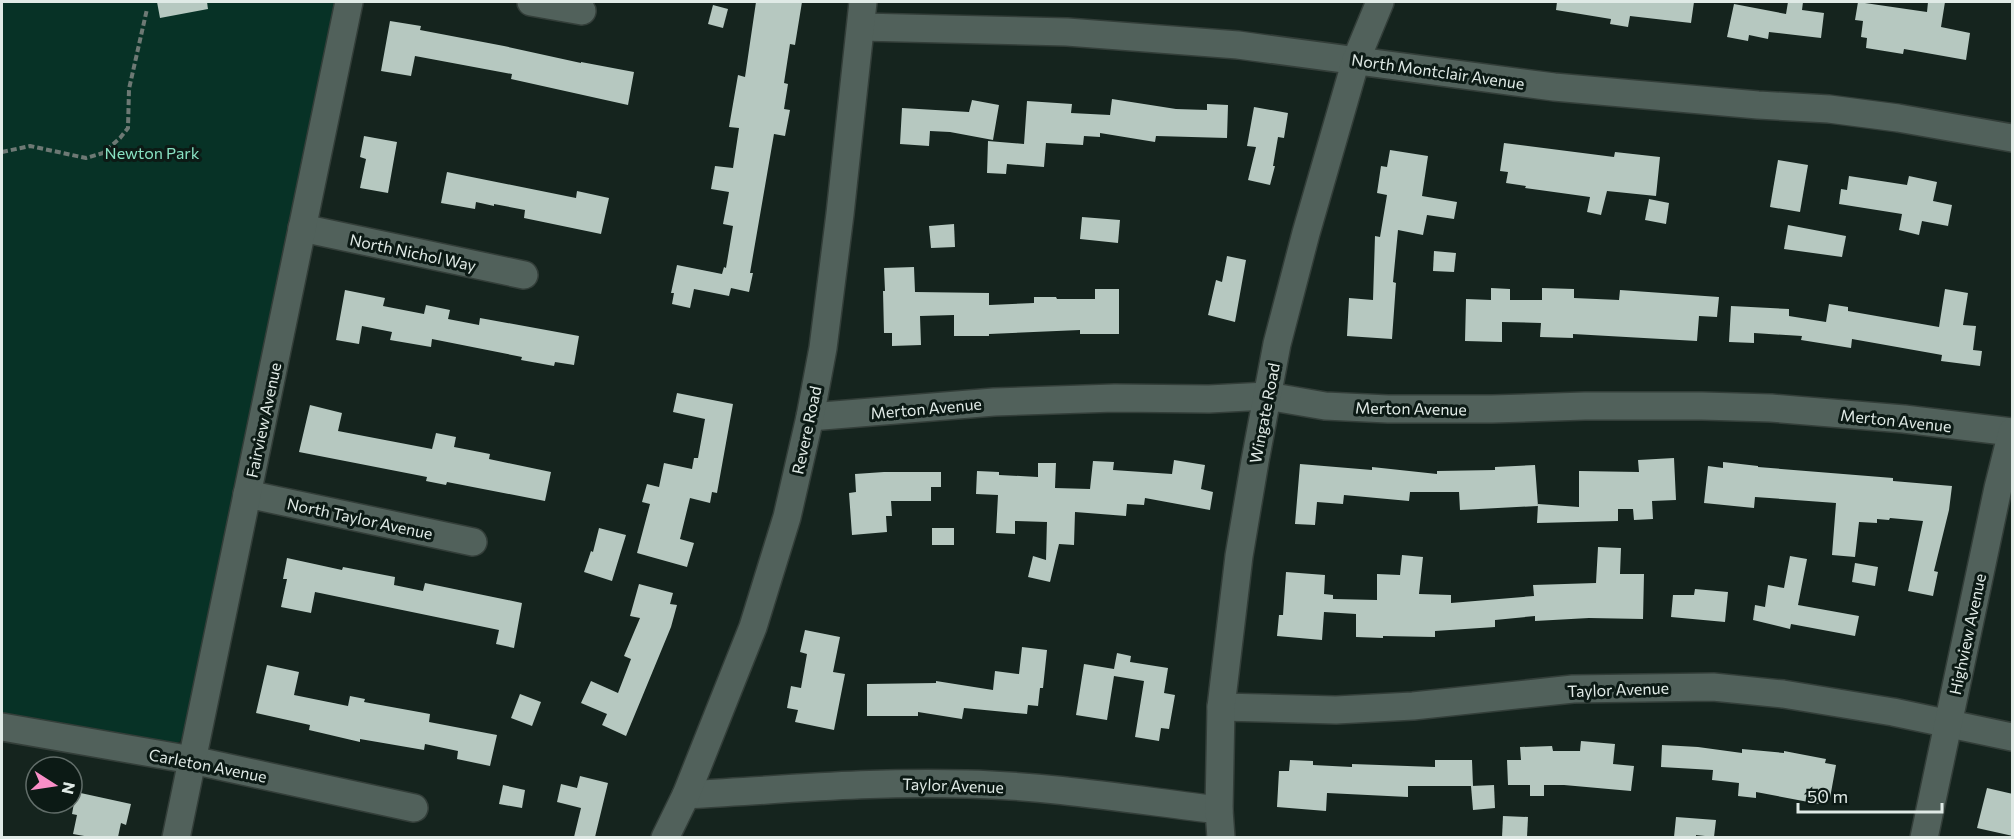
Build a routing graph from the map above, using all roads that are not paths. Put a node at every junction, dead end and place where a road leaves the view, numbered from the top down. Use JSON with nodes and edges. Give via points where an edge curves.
{"nodes":[{"id":1,"x":349,"y":2,"type":"edge"},
{"id":2,"x":531,"y":2,"type":"edge"},
{"id":3,"x":1380,"y":2,"type":"edge"},
{"id":4,"x":582,"y":11,"type":"dead end"},
{"id":5,"x":862,"y":14,"type":"edge"},
{"id":6,"x":1356,"y":60,"type":"junction"},
{"id":7,"x":2013,"y":138,"type":"edge"},
{"id":8,"x":302,"y":228,"type":"junction"},
{"id":9,"x":524,"y":275,"type":"dead end"},
{"id":10,"x":1267,"y":396,"type":"junction"},
{"id":11,"x":810,"y":417,"type":"junction"},
{"id":12,"x":2012,"y":432,"type":"edge"},
{"id":13,"x":247,"y":494,"type":"junction"},
{"id":14,"x":473,"y":542,"type":"dead end"},
{"id":15,"x":1221,"y":707,"type":"junction"},
{"id":16,"x":1948,"y":723,"type":"junction"},
{"id":17,"x":2,"y":726,"type":"edge"},
{"id":18,"x":2013,"y":736,"type":"edge"},
{"id":19,"x":192,"y":760,"type":"junction"},
{"id":20,"x":686,"y":795,"type":"junction"},
{"id":21,"x":414,"y":808,"type":"dead end"},
{"id":22,"x":1219,"y":810,"type":"junction"},
{"id":23,"x":176,"y":837,"type":"edge"},
{"id":24,"x":664,"y":837,"type":"edge"},
{"id":25,"x":1221,"y":837,"type":"edge"},
{"id":26,"x":1924,"y":837,"type":"edge"}],
"edges":[{"from":1,"to":8,"type":"street","name":"Fairview Avenue"},
{"from":2,"to":4,"type":"street"},
{"from":3,"to":6,"type":"street","name":"Wingate Road"},
{"from":5,"to":6,"type":"street","name":"North Montclair Avenue","via":[[1238,45]]},
{"from":5,"to":11,"type":"street","name":"Revere Road","via":[[823,348]]},
{"from":6,"to":7,"type":"street","name":"North Montclair Avenue","via":[[1554,87],[1829,109]]},
{"from":6,"to":10,"type":"street","name":"Wingate Road","via":[[1306,234]]},
{"from":8,"to":9,"type":"street","name":"North Nichol Way"},
{"from":8,"to":13,"type":"street","name":"Fairview Avenue"},
{"from":10,"to":11,"type":"street","name":"Merton Avenue","via":[[994,402]]},
{"from":10,"to":12,"type":"street","name":"Merton Avenue","via":[[1324,406],[1388,409],[1771,408]]},
{"from":10,"to":15,"type":"street","name":"Wingate Road","via":[[1239,556]]},
{"from":11,"to":20,"type":"street","name":"Revere Road","via":[[788,517],[767,588]]},
{"from":12,"to":16,"type":"street","name":"Highview Avenue"},
{"from":13,"to":14,"type":"street","name":"North Taylor Avenue"},
{"from":13,"to":19,"type":"street","name":"Fairview Avenue"},
{"from":15,"to":16,"type":"street","name":"Taylor Avenue","via":[[1336,710],[1573,689],[1713,687],[1783,694]]},
{"from":15,"to":22,"type":"street","name":"Wingate Road"},
{"from":16,"to":18,"type":"street","name":"Taylor Avenue"},
{"from":16,"to":26,"type":"street","name":"Highview Avenue"},
{"from":17,"to":19,"type":"street","name":"Carleton Avenue"},
{"from":19,"to":21,"type":"street","name":"Carleton Avenue"},
{"from":19,"to":23,"type":"street","name":"Fairview Avenue"},
{"from":20,"to":22,"type":"street","name":"Taylor Avenue","via":[[901,783],[968,784]]},
{"from":20,"to":24,"type":"street","name":"Revere Road"},
{"from":22,"to":25,"type":"street","name":"Wingate Road"}]}
